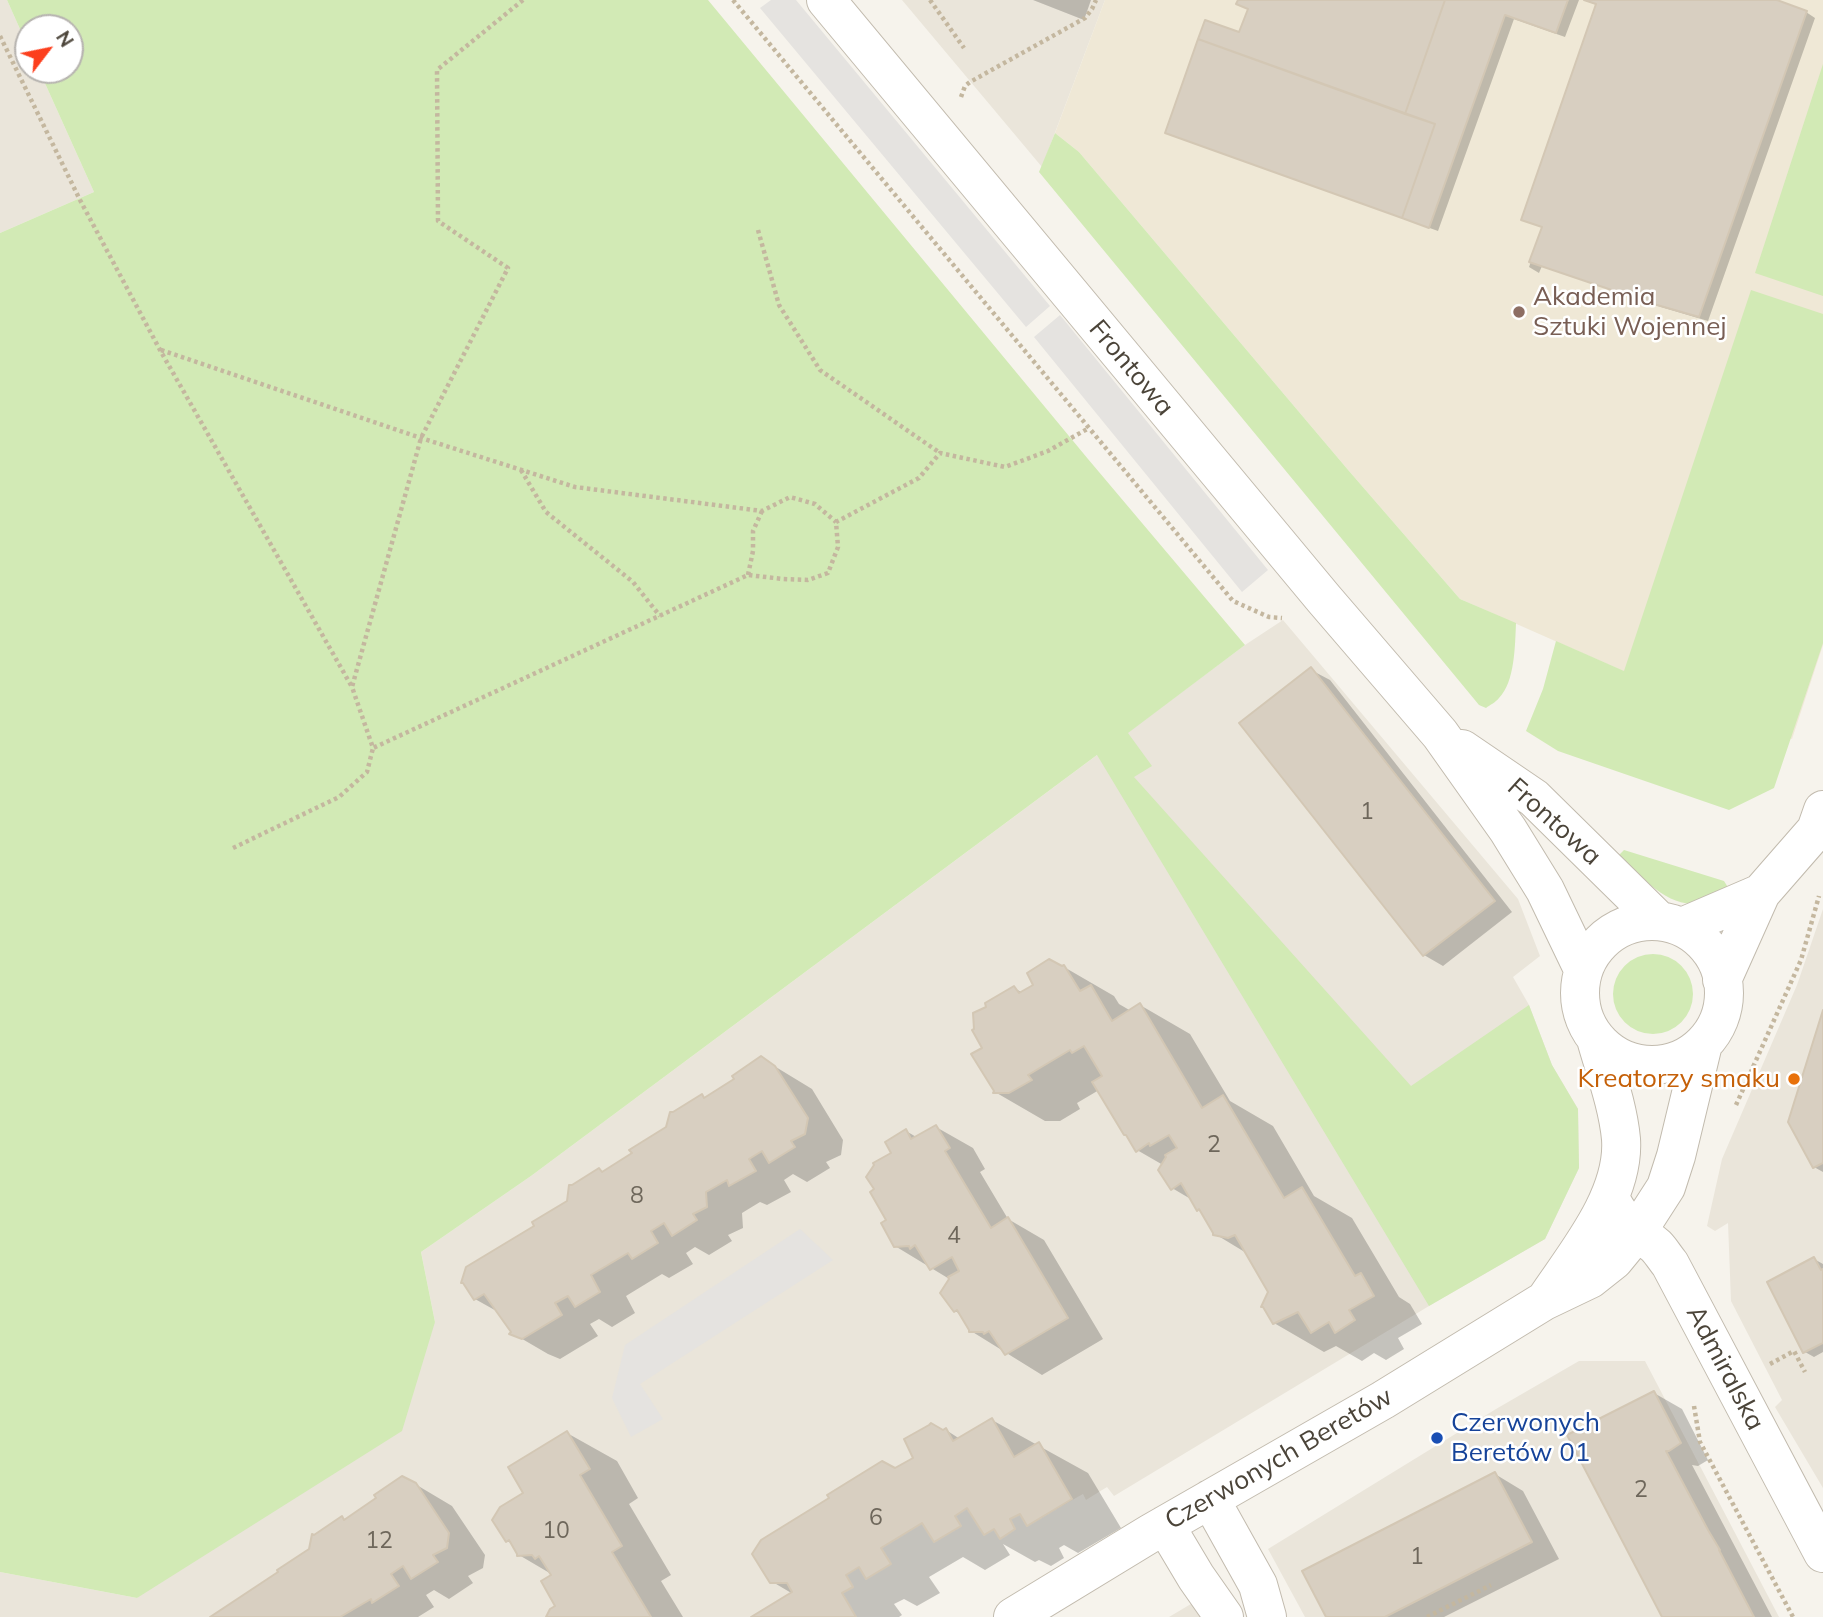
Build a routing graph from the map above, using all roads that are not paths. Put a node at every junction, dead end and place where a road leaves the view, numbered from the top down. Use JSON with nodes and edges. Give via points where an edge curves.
{"nodes":[{"id":1,"x":826,"y":0,"type":"edge"},
{"id":2,"x":1440,"y":734,"type":"junction"},
{"id":3,"x":1823,"y":810,"type":"edge"},
{"id":4,"x":1761,"y":893,"type":"junction"},
{"id":5,"x":1671,"y":924,"type":"junction"},
{"id":6,"x":1583,"y":969,"type":"junction"},
{"id":7,"x":1723,"y":980,"type":"junction"},
{"id":8,"x":1596,"y":1039,"type":"junction"},
{"id":9,"x":1703,"y":1044,"type":"junction"},
{"id":10,"x":1610,"y":1197,"type":"junction"},
{"id":11,"x":1637,"y":1232,"type":"junction"},
{"id":12,"x":1545,"y":1301,"type":"junction"},
{"id":13,"x":1210,"y":1499,"type":"junction"},
{"id":14,"x":1165,"y":1525,"type":"junction"},
{"id":15,"x":1823,"y":1553,"type":"edge"},
{"id":16,"x":1013,"y":1617,"type":"edge"},
{"id":17,"x":1224,"y":1617,"type":"edge"},
{"id":18,"x":1267,"y":1617,"type":"edge"}],
"edges":[{"from":1,"to":2,"type":"street","name":"Frontowa"},
{"from":2,"to":5,"type":"street","name":"Frontowa","via":[[1534,797]]},
{"from":2,"to":6,"type":"street","name":"Frontowa","via":[[1539,880]]},
{"from":3,"to":4,"type":"street","via":[[1816,830]]},
{"from":4,"to":5,"type":"street"},
{"from":4,"to":7,"type":"street"},
{"from":5,"to":6,"type":"street","via":[[1637,922],[1613,931],[1595,947]]},
{"from":5,"to":7,"type":"street","via":[[1701,940],[1715,958]]},
{"from":6,"to":8,"type":"street","via":[[1584,1018]]},
{"from":7,"to":9,"type":"street","via":[[1723,1003]]},
{"from":8,"to":9,"type":"street","via":[[1615,1055],[1638,1064],[1685,1058]]},
{"from":8,"to":10,"type":"street","name":"Czerwonych Beretów","via":[[1621,1138]]},
{"from":9,"to":11,"type":"street","name":"Czerwonych Beretów","via":[[1667,1187]]},
{"from":10,"to":11,"type":"street","name":"Admiralska","via":[[1620,1218]]},
{"from":10,"to":12,"type":"street","name":"Czerwonych Beretów"},
{"from":11,"to":12,"type":"street","name":"Czerwonych Beretów","via":[[1614,1260],[1590,1279]]},
{"from":11,"to":15,"type":"street","name":"Admiralska","via":[[1670,1264]]},
{"from":12,"to":13,"type":"street","name":"Czerwonych Beretów"},
{"from":13,"to":14,"type":"street","name":"Czerwonych Beretów"},
{"from":13,"to":18,"type":"street","via":[[1258,1585]]},
{"from":14,"to":16,"type":"street","name":"Czerwonych Beretów"},
{"from":14,"to":17,"type":"street"}]}
